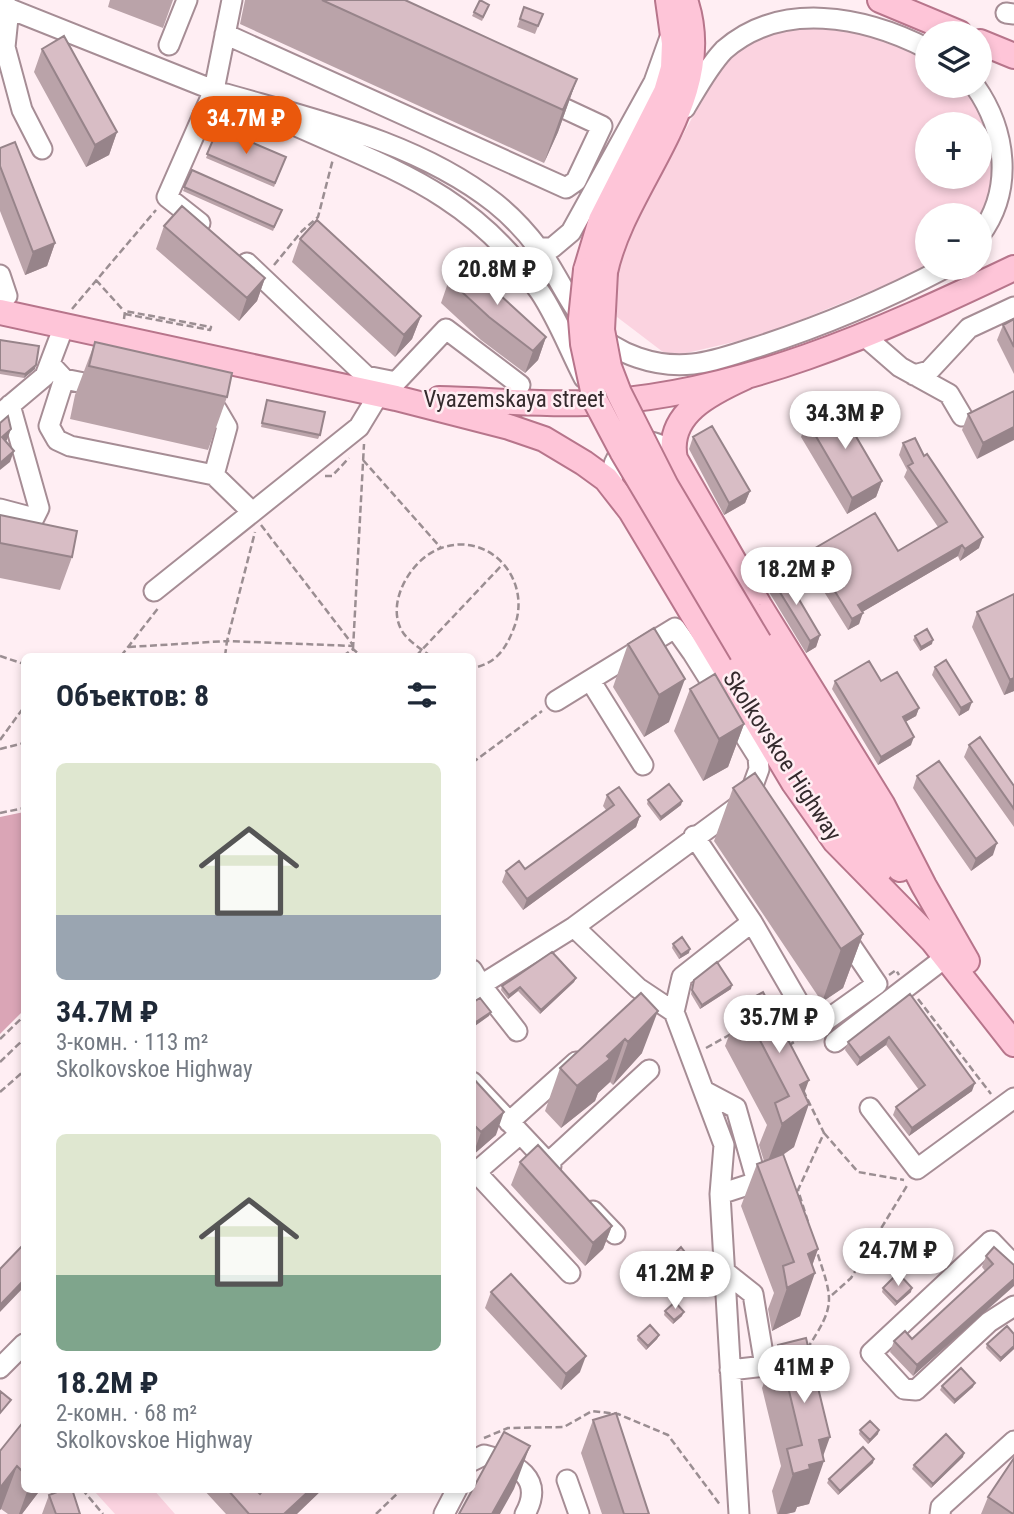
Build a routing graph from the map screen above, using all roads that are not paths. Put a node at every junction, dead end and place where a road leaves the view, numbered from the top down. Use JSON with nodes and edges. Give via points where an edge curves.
{"nodes":[{"id":1,"x":187,"y":0,"type":"edge"},
{"id":2,"x":232,"y":0,"type":"edge"},
{"id":3,"x":685,"y":0,"type":"edge"},
{"id":4,"x":880,"y":0,"type":"edge"},
{"id":5,"x":4,"y":6,"type":"edge"},
{"id":6,"x":671,"y":12,"type":"edge"},
{"id":7,"x":930,"y":21,"type":"edge"},
{"id":8,"x":225,"y":34,"type":"junction"},
{"id":9,"x":915,"y":42,"type":"edge"},
{"id":10,"x":169,"y":45,"type":"dead end"},
{"id":11,"x":992,"y":47,"type":"edge"},
{"id":12,"x":2,"y":52,"type":"edge"},
{"id":13,"x":1014,"y":56,"type":"edge"},
{"id":14,"x":220,"y":92,"type":"junction"},
{"id":15,"x":528,"y":92,"type":"edge"},
{"id":16,"x":981,"y":98,"type":"edge"},
{"id":17,"x":675,"y":124,"type":"junction"},
{"id":18,"x":42,"y":149,"type":"dead end"},
{"id":19,"x":576,"y":181,"type":"junction"},
{"id":20,"x":591,"y":197,"type":"junction"},
{"id":21,"x":992,"y":214,"type":"edge"},
{"id":22,"x":213,"y":233,"type":"edge"},
{"id":23,"x":539,"y":248,"type":"junction"},
{"id":24,"x":233,"y":251,"type":"edge"},
{"id":25,"x":1014,"y":268,"type":"edge"},
{"id":26,"x":595,"y":271,"type":"junction"},
{"id":27,"x":0,"y":275,"type":"edge"},
{"id":28,"x":919,"y":280,"type":"edge"},
{"id":29,"x":4,"y":304,"type":"edge"},
{"id":30,"x":1014,"y":307,"type":"edge"},
{"id":31,"x":67,"y":318,"type":"junction"},
{"id":32,"x":862,"y":334,"type":"junction"},
{"id":33,"x":57,"y":372,"type":"junction"},
{"id":34,"x":914,"y":375,"type":"junction"},
{"id":35,"x":745,"y":377,"type":"junction"},
{"id":36,"x":520,"y":385,"type":"dead end"},
{"id":37,"x":118,"y":390,"type":"edge"},
{"id":38,"x":388,"y":396,"type":"junction"},
{"id":39,"x":595,"y":400,"type":"junction"},
{"id":40,"x":185,"y":403,"type":"edge"},
{"id":41,"x":5,"y":410,"type":"edge"},
{"id":42,"x":962,"y":416,"type":"dead end"},
{"id":43,"x":675,"y":459,"type":"junction"},
{"id":44,"x":214,"y":475,"type":"junction"},
{"id":45,"x":611,"y":485,"type":"junction"},
{"id":46,"x":0,"y":509,"type":"edge"},
{"id":47,"x":251,"y":511,"type":"junction"},
{"id":48,"x":154,"y":592,"type":"dead end"},
{"id":49,"x":701,"y":647,"type":"junction"},
{"id":50,"x":751,"y":648,"type":"junction"},
{"id":51,"x":590,"y":680,"type":"junction"},
{"id":52,"x":556,"y":701,"type":"road end"},
{"id":53,"x":643,"y":765,"type":"dead end"},
{"id":54,"x":748,"y":799,"type":"junction"},
{"id":55,"x":763,"y":820,"type":"edge"},
{"id":56,"x":694,"y":836,"type":"junction"},
{"id":57,"x":832,"y":918,"type":"edge"},
{"id":58,"x":752,"y":922,"type":"junction"},
{"id":59,"x":573,"y":927,"type":"junction"},
{"id":60,"x":949,"y":953,"type":"junction"},
{"id":61,"x":476,"y":981,"type":"edge"},
{"id":62,"x":476,"y":983,"type":"edge"},
{"id":63,"x":674,"y":1012,"type":"junction"},
{"id":64,"x":1014,"y":1021,"type":"edge"},
{"id":65,"x":517,"y":1031,"type":"dead end"},
{"id":66,"x":835,"y":1042,"type":"dead end"},
{"id":67,"x":1014,"y":1044,"type":"edge"},
{"id":68,"x":592,"y":1048,"type":"edge"},
{"id":69,"x":649,"y":1070,"type":"dead end"},
{"id":70,"x":476,"y":1086,"type":"edge"},
{"id":71,"x":704,"y":1091,"type":"junction"},
{"id":72,"x":1008,"y":1103,"type":"edge"},
{"id":73,"x":870,"y":1108,"type":"dead end"},
{"id":74,"x":514,"y":1128,"type":"junction"},
{"id":75,"x":548,"y":1163,"type":"junction"},
{"id":76,"x":476,"y":1168,"type":"edge"},
{"id":77,"x":476,"y":1172,"type":"edge"},
{"id":78,"x":720,"y":1194,"type":"junction"},
{"id":79,"x":615,"y":1234,"type":"edge"},
{"id":80,"x":1014,"y":1265,"type":"edge"},
{"id":81,"x":724,"y":1271,"type":"junction"},
{"id":82,"x":570,"y":1273,"type":"dead end"},
{"id":83,"x":1014,"y":1306,"type":"edge"},
{"id":84,"x":21,"y":1347,"type":"edge"},
{"id":85,"x":0,"y":1368,"type":"edge"},
{"id":86,"x":730,"y":1370,"type":"junction"},
{"id":87,"x":1014,"y":1441,"type":"edge"},
{"id":88,"x":476,"y":1459,"type":"edge"},
{"id":89,"x":567,"y":1479,"type":"dead end"},
{"id":90,"x":455,"y":1493,"type":"edge"},
{"id":91,"x":444,"y":1514,"type":"edge"},
{"id":92,"x":525,"y":1514,"type":"edge"},
{"id":93,"x":579,"y":1514,"type":"edge"},
{"id":94,"x":739,"y":1514,"type":"edge"},
{"id":95,"x":940,"y":1514,"type":"edge"}],
"edges":[{"from":1,"to":10,"type":"street"},
{"from":2,"to":8,"type":"street"},
{"from":3,"to":17,"type":"main road","via":[[691,46]]},
{"from":4,"to":7,"type":"main road"},
{"from":5,"to":12,"type":"street"},
{"from":5,"to":14,"type":"street"},
{"from":6,"to":20,"type":"street","via":[[654,82]]},
{"from":6,"to":26,"type":"main road","via":[[673,68],[666,92],[601,220]]},
{"from":8,"to":14,"type":"street"},
{"from":8,"to":19,"type":"street","via":[[566,188]]},
{"from":9,"to":17,"type":"street","via":[[850,17],[812,12],[784,16],[750,30],[723,51]]},
{"from":11,"to":13,"type":"main road"},
{"from":12,"to":18,"type":"street","via":[[22,110]]},
{"from":14,"to":22,"type":"street","via":[[167,197]]},
{"from":14,"to":23,"type":"street","via":[[330,124],[440,167],[496,204]]},
{"from":14,"to":39,"type":"street","bridge":true,"via":[[439,194],[488,231],[540,292]]},
{"from":15,"to":19,"type":"street","via":[[602,126]]},
{"from":16,"to":21,"type":"street","via":[[996,125],[1003,168]]},
{"from":17,"to":26,"type":"main road"},
{"from":19,"to":20,"type":"street"},
{"from":20,"to":23,"type":"street","via":[[560,243]]},
{"from":23,"to":28,"type":"street","via":[[592,330],[635,356],[664,364],[693,364],[810,330]]},
{"from":24,"to":36,"type":"street","via":[[366,376],[397,382],[446,329]]},
{"from":25,"to":32,"type":"main road","name":"Vyazemskaya street"},
{"from":26,"to":39,"type":"main road","bridge":true,"via":[[582,332]]},
{"from":26,"to":50,"type":"main road","bridge":true,"via":[[603,338],[619,393]]},
{"from":27,"to":29,"type":"street"},
{"from":29,"to":31,"type":"main road","name":"Vyazemskaya street"},
{"from":30,"to":34,"type":"street","via":[[969,328],[929,371]]},
{"from":31,"to":33,"type":"street"},
{"from":31,"to":38,"type":"main road","name":"Vyazemskaya street"},
{"from":32,"to":34,"type":"street"},
{"from":32,"to":35,"type":"main road","name":"Vyazemskaya street"},
{"from":33,"to":37,"type":"street"},
{"from":33,"to":41,"type":"street","via":[[45,376]]},
{"from":33,"to":44,"type":"street","via":[[49,426],[57,440]]},
{"from":34,"to":42,"type":"street","via":[[949,394]]},
{"from":35,"to":38,"type":"main road","name":"Vyazemskaya street","via":[[658,395],[588,403]]},
{"from":35,"to":43,"type":"main road","via":[[690,409],[674,441]]},
{"from":38,"to":45,"type":"main road","name":"Vyazemskaya street","via":[[544,439]]},
{"from":38,"to":47,"type":"street","via":[[359,427]]},
{"from":39,"to":50,"type":"main road","bridge":true,"via":[[622,451]]},
{"from":40,"to":44,"type":"street","via":[[217,410],[225,418],[227,427]]},
{"from":41,"to":46,"type":"street","via":[[39,508],[34,518]]},
{"from":43,"to":45,"type":"street","via":[[653,441],[630,444],[612,467]]},
{"from":43,"to":60,"type":"main road","via":[[882,804],[924,886]]},
{"from":44,"to":47,"type":"street"},
{"from":45,"to":49,"type":"main road","name":"Skolkovskoe Highway"},
{"from":47,"to":48,"type":"street"},
{"from":49,"to":51,"type":"street","via":[[675,628]]},
{"from":49,"to":54,"type":"street","via":[[758,757],[759,769]]},
{"from":49,"to":60,"type":"main road","name":"Skolkovskoe Highway","via":[[835,841]]},
{"from":50,"to":60,"type":"main road","via":[[901,871]]},
{"from":50,"to":60,"type":"main road","via":[[836,809]]},
{"from":51,"to":52,"type":"street"},
{"from":51,"to":53,"type":"street"},
{"from":54,"to":55,"type":"street"},
{"from":54,"to":56,"type":"street"},
{"from":56,"to":58,"type":"street"},
{"from":56,"to":59,"type":"street"},
{"from":57,"to":58,"type":"street","via":[[877,984],[814,1029]]},
{"from":58,"to":63,"type":"street","via":[[682,976]]},
{"from":59,"to":61,"type":"street"},
{"from":59,"to":63,"type":"street","via":[[638,988]]},
{"from":60,"to":64,"type":"main road","name":"Skolkovskoe Highway"},
{"from":60,"to":66,"type":"street"},
{"from":60,"to":67,"type":"main road","name":"Skolkovskoe Highway"},
{"from":62,"to":65,"type":"street"},
{"from":63,"to":71,"type":"street"},
{"from":68,"to":74,"type":"street"},
{"from":69,"to":75,"type":"street"},
{"from":70,"to":74,"type":"street"},
{"from":71,"to":78,"type":"street","via":[[724,1145]]},
{"from":71,"to":78,"type":"street","via":[[736,1108],[757,1182]]},
{"from":72,"to":73,"type":"street","via":[[917,1169]]},
{"from":74,"to":75,"type":"street"},
{"from":74,"to":76,"type":"street"},
{"from":75,"to":79,"type":"street"},
{"from":77,"to":82,"type":"street"},
{"from":78,"to":81,"type":"street"},
{"from":80,"to":83,"type":"street","via":[[991,1241],[871,1353],[904,1389],[916,1390],[989,1322]]},
{"from":81,"to":86,"type":"street"},
{"from":81,"to":86,"type":"street","via":[[753,1294],[765,1366]]},
{"from":84,"to":85,"type":"street"},
{"from":86,"to":94,"type":"street"},
{"from":87,"to":95,"type":"street","via":[[941,1507]]},
{"from":88,"to":92,"type":"street","via":[[484,1455],[498,1458],[529,1478],[533,1490]]},
{"from":89,"to":93,"type":"street"},
{"from":90,"to":91,"type":"street"}]}
